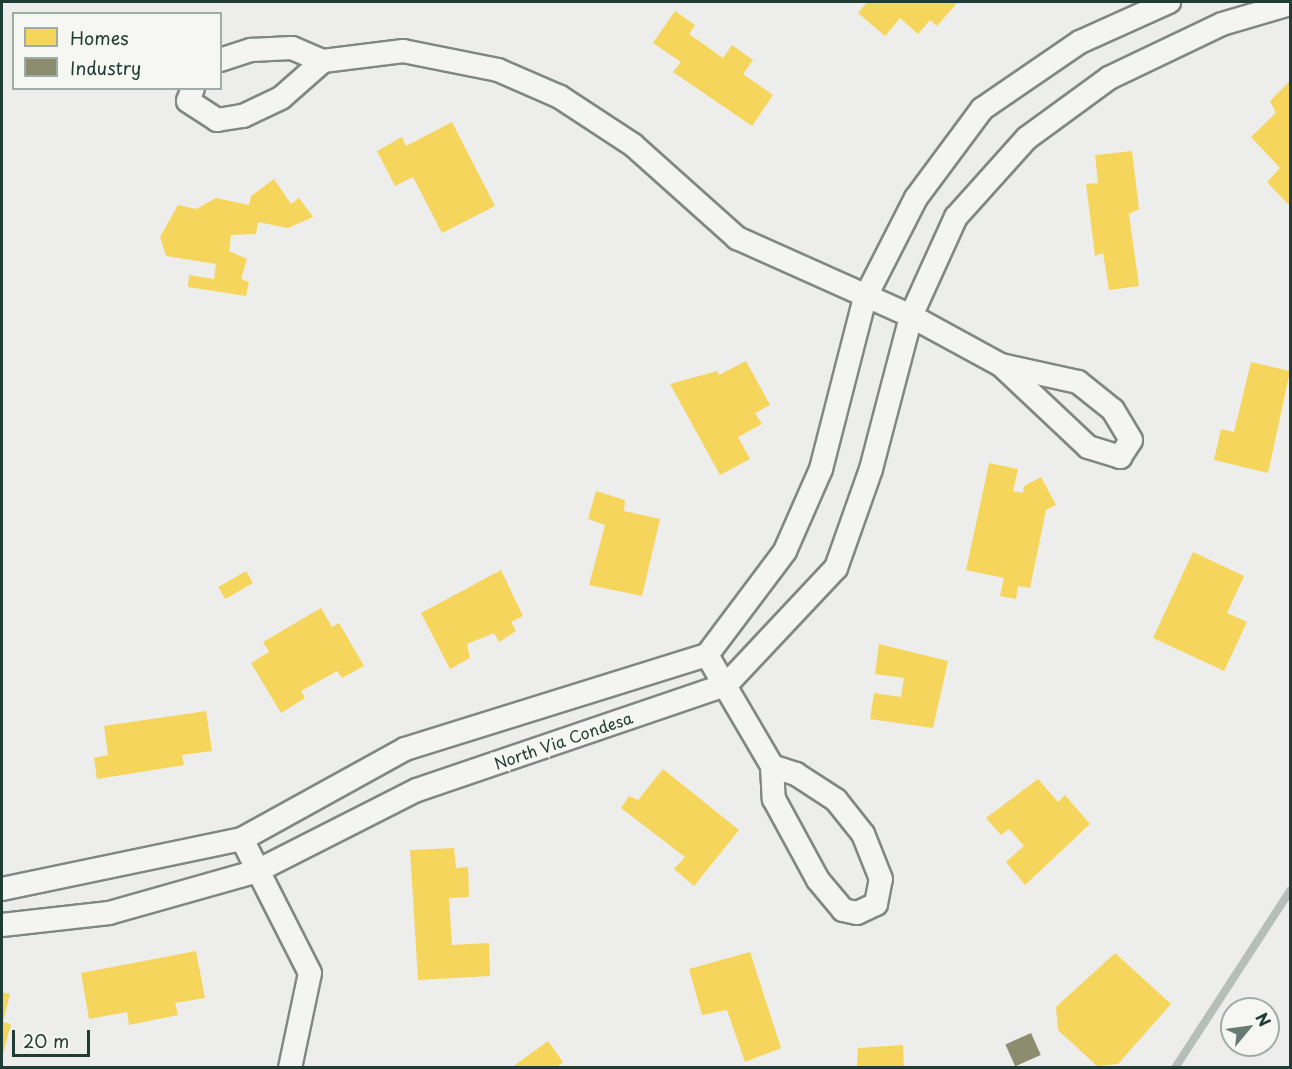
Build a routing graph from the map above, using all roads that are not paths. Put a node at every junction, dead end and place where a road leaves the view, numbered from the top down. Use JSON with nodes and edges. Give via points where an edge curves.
{"nodes":[{"id":1,"x":1169,"y":2,"type":"edge"},
{"id":2,"x":1290,"y":4,"type":"edge"},
{"id":3,"x":222,"y":59,"type":"edge"},
{"id":4,"x":323,"y":61,"type":"junction"},
{"id":5,"x":193,"y":90,"type":"edge"},
{"id":6,"x":865,"y":298,"type":"junction"},
{"id":7,"x":911,"y":316,"type":"junction"},
{"id":8,"x":1001,"y":365,"type":"junction"},
{"id":9,"x":707,"y":655,"type":"junction"},
{"id":10,"x":726,"y":686,"type":"junction"},
{"id":11,"x":772,"y":766,"type":"junction"},
{"id":12,"x":242,"y":839,"type":"junction"},
{"id":13,"x":257,"y":871,"type":"junction"},
{"id":14,"x":2,"y":889,"type":"edge"},
{"id":15,"x":2,"y":925,"type":"edge"},
{"id":16,"x":290,"y":1068,"type":"edge"}],
"edges":[{"from":1,"to":6,"type":"street","via":[[1080,42],[982,109],[916,198]]},
{"from":2,"to":7,"type":"street","name":"North Via Condesa","via":[[1222,24],[1108,78],[1027,138],[956,217]]},
{"from":3,"to":4,"type":"street","via":[[251,50],[292,48]]},
{"from":4,"to":5,"type":"street","via":[[281,98],[243,116],[217,120],[188,101]]},
{"from":4,"to":6,"type":"street","via":[[403,51],[509,74],[560,97],[633,145],[737,238]]},
{"from":6,"to":7,"type":"street"},
{"from":6,"to":9,"type":"street","via":[[821,469],[785,551]]},
{"from":7,"to":8,"type":"street"},
{"from":7,"to":10,"type":"street","name":"North Via Condesa","via":[[871,469],[836,568]]},
{"from":8,"to":8,"type":"street","via":[[1088,447],[1120,458],[1131,440],[1113,410],[1078,382]]},
{"from":9,"to":10,"type":"street"},
{"from":9,"to":12,"type":"street","via":[[405,749]]},
{"from":10,"to":11,"type":"street"},
{"from":10,"to":13,"type":"street","name":"North Via Condesa","via":[[417,790]]},
{"from":11,"to":11,"type":"street","via":[[774,799],[818,880],[843,910],[857,914],[876,904],[881,879],[863,834],[836,800],[796,774]]},
{"from":12,"to":13,"type":"street"},
{"from":12,"to":14,"type":"street"},
{"from":13,"to":15,"type":"street","name":"North Via Condesa","via":[[109,913]]},
{"from":13,"to":16,"type":"street","via":[[310,973]]}]}
